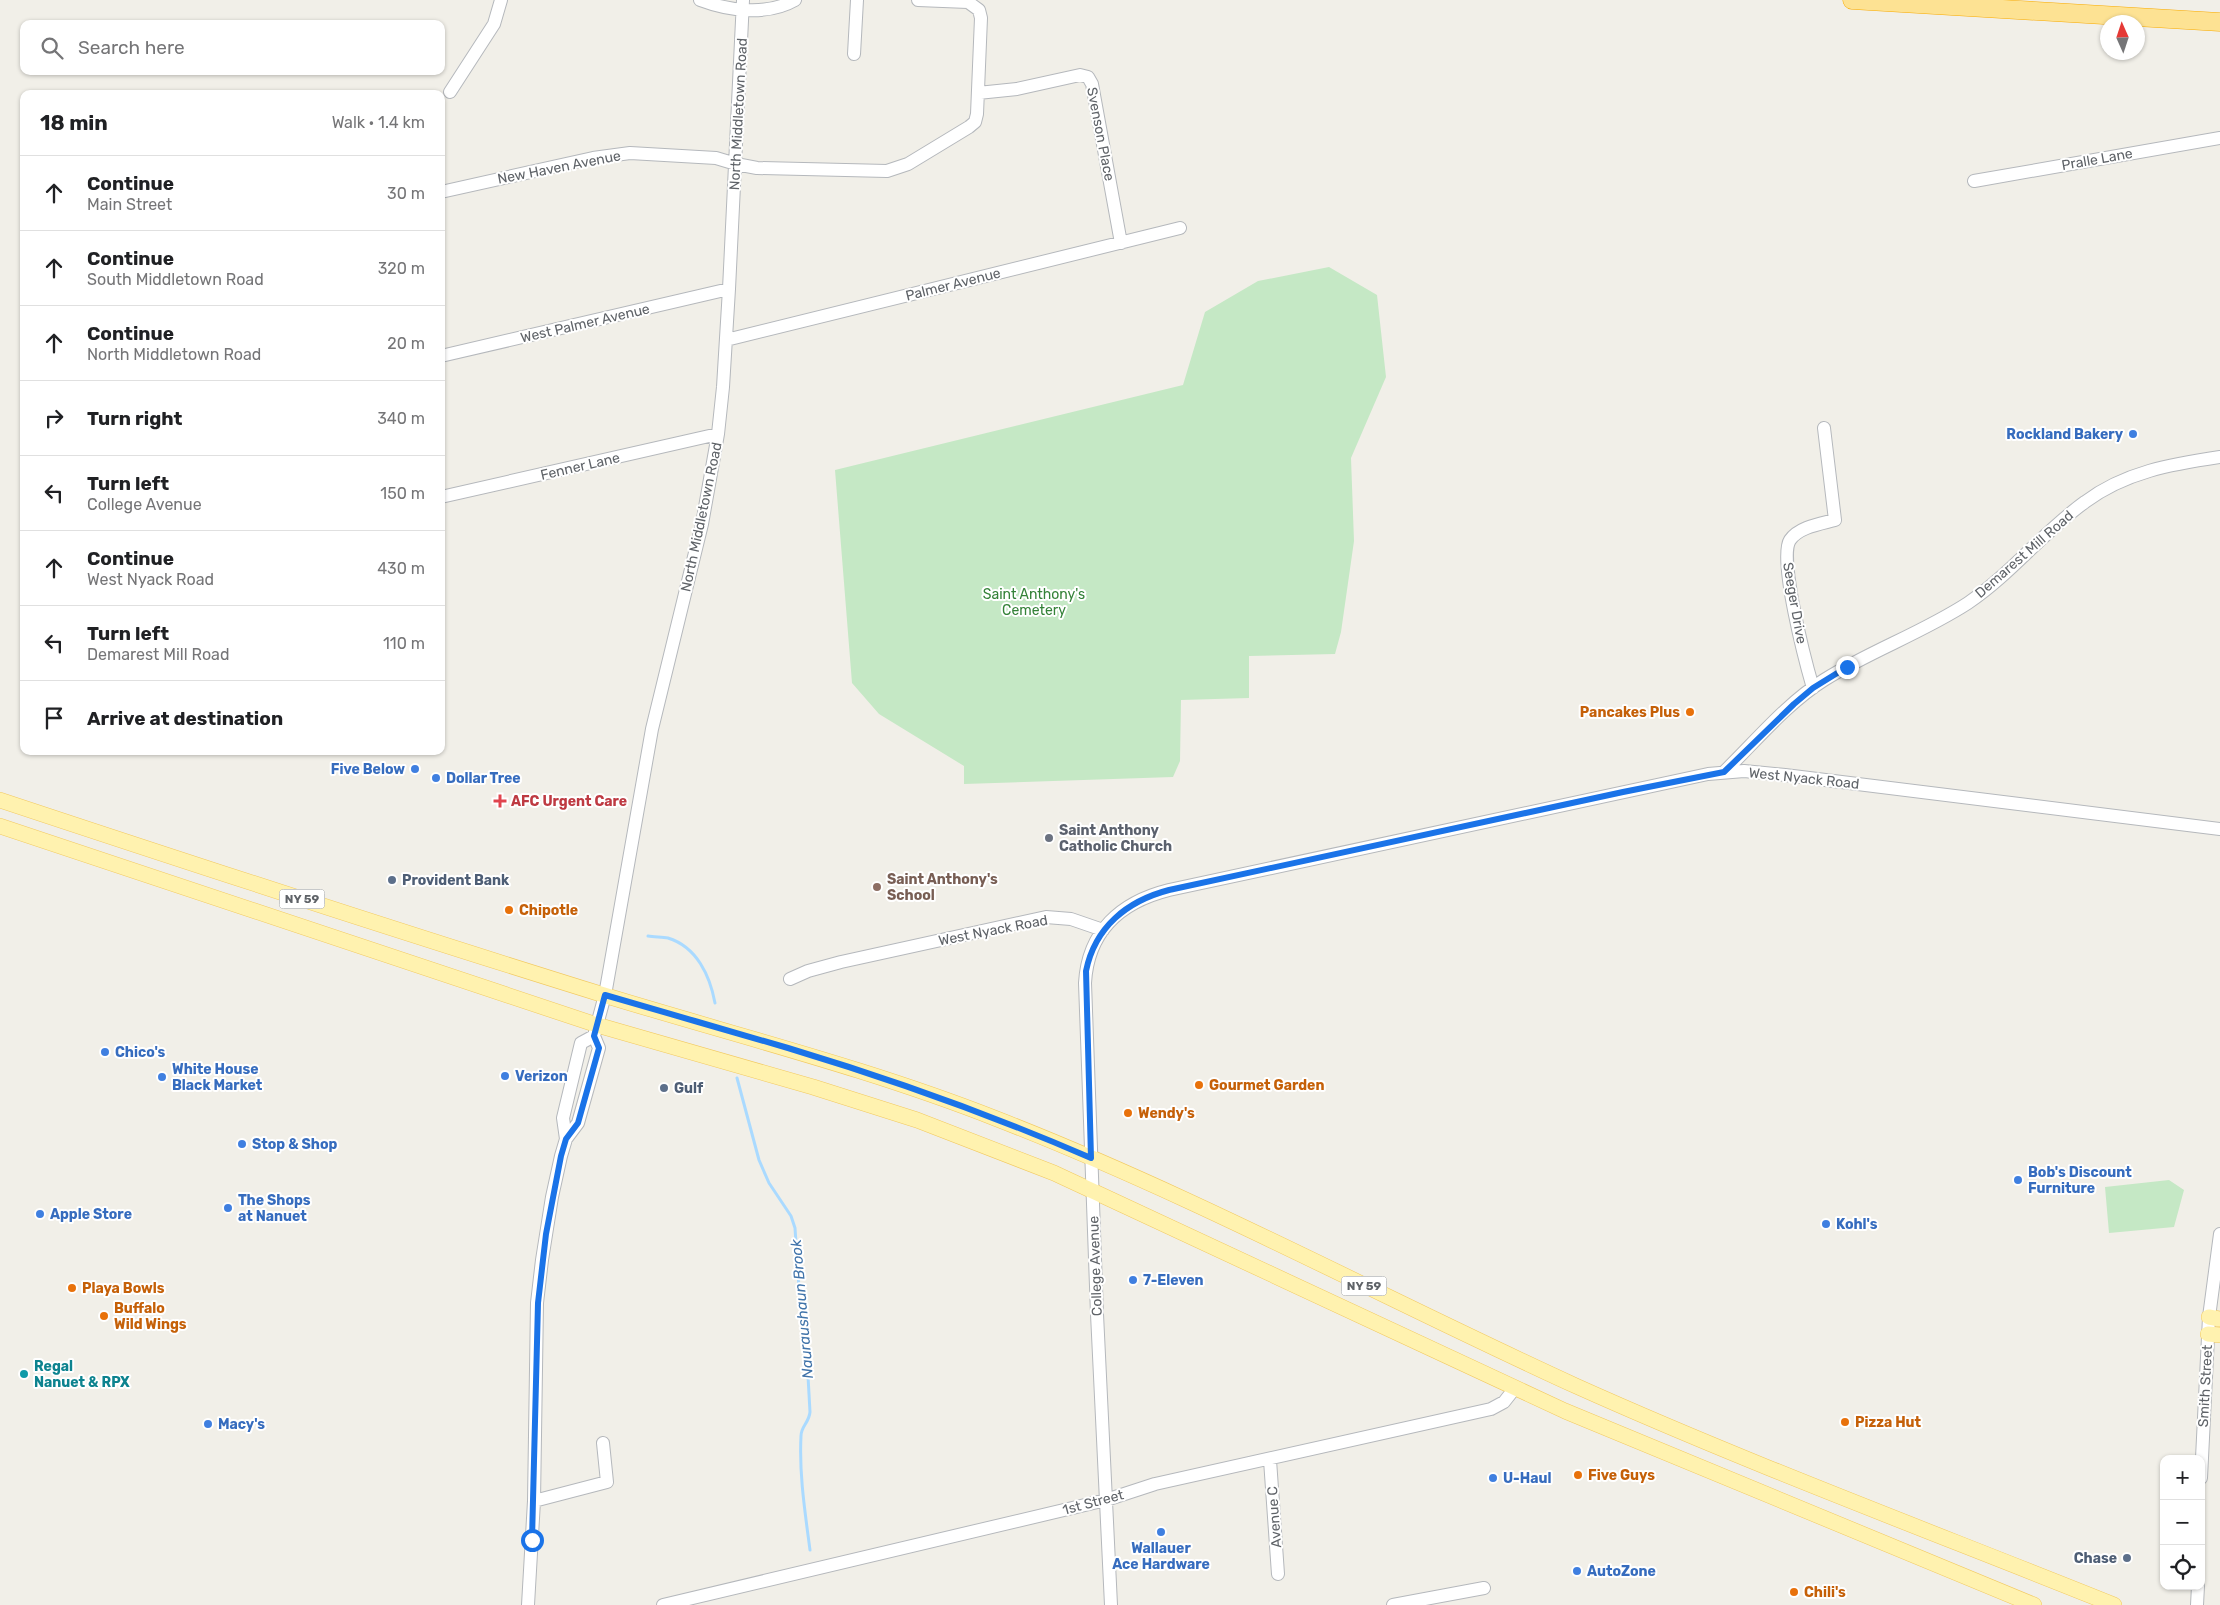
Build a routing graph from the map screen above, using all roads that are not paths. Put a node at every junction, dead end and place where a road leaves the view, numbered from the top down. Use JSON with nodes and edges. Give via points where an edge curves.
{"nodes":[{"id":1,"x":501,"y":0,"type":"edge"},
{"id":2,"x":700,"y":0,"type":"edge"},
{"id":3,"x":795,"y":0,"type":"edge"},
{"id":4,"x":857,"y":0,"type":"edge"},
{"id":5,"x":918,"y":0,"type":"edge"},
{"id":6,"x":1852,"y":0,"type":"edge"},
{"id":7,"x":743,"y":4,"type":"edge"},
{"id":8,"x":2220,"y":22,"type":"edge"},
{"id":9,"x":854,"y":54,"type":"dead end"},
{"id":10,"x":450,"y":92,"type":"dead end"},
{"id":11,"x":978,"y":93,"type":"junction"},
{"id":12,"x":2220,"y":138,"type":"edge"},
{"id":13,"x":736,"y":164,"type":"junction"},
{"id":14,"x":1974,"y":181,"type":"dead end"},
{"id":15,"x":445,"y":191,"type":"edge"},
{"id":16,"x":1180,"y":228,"type":"dead end"},
{"id":17,"x":1121,"y":243,"type":"junction"},
{"id":18,"x":729,"y":289,"type":"junction"},
{"id":19,"x":726,"y":340,"type":"junction"},
{"id":20,"x":445,"y":355,"type":"edge"},
{"id":21,"x":1824,"y":428,"type":"dead end"},
{"id":22,"x":718,"y":434,"type":"junction"},
{"id":23,"x":2220,"y":457,"type":"edge"},
{"id":24,"x":445,"y":496,"type":"edge"},
{"id":25,"x":1813,"y":688,"type":"junction"},
{"id":26,"x":1724,"y":772,"type":"junction"},
{"id":27,"x":0,"y":800,"type":"edge"},
{"id":28,"x":0,"y":826,"type":"edge"},
{"id":29,"x":2220,"y":829,"type":"edge"},
{"id":30,"x":1103,"y":930,"type":"junction"},
{"id":31,"x":790,"y":979,"type":"dead end"},
{"id":32,"x":605,"y":995,"type":"junction"},
{"id":33,"x":595,"y":1030,"type":"junction"},
{"id":34,"x":566,"y":1139,"type":"junction"},
{"id":35,"x":1091,"y":1158,"type":"junction"},
{"id":36,"x":1092,"y":1191,"type":"junction"},
{"id":37,"x":2220,"y":1234,"type":"edge"},
{"id":38,"x":2215,"y":1318,"type":"edge"},
{"id":39,"x":2214,"y":1335,"type":"edge"},
{"id":40,"x":1515,"y":1388,"type":"junction"},
{"id":41,"x":603,"y":1443,"type":"dead end"},
{"id":42,"x":2203,"y":1455,"type":"edge"},
{"id":43,"x":1270,"y":1460,"type":"junction"},
{"id":44,"x":1106,"y":1500,"type":"junction"},
{"id":45,"x":534,"y":1501,"type":"junction"},
{"id":46,"x":1278,"y":1574,"type":"dead end"},
{"id":47,"x":1484,"y":1588,"type":"dead end"},
{"id":48,"x":2198,"y":1590,"type":"edge"},
{"id":49,"x":528,"y":1605,"type":"edge"},
{"id":50,"x":663,"y":1605,"type":"edge"},
{"id":51,"x":1111,"y":1605,"type":"edge"},
{"id":52,"x":1393,"y":1605,"type":"edge"},
{"id":53,"x":2034,"y":1605,"type":"edge"},
{"id":54,"x":2114,"y":1605,"type":"edge"},
{"id":55,"x":2197,"y":1605,"type":"edge"}],
"edges":[{"from":1,"to":10,"type":"street","via":[[494,24]]},
{"from":2,"to":7,"type":"street","via":[[720,8]]},
{"from":3,"to":7,"type":"street","via":[[773,9]]},
{"from":4,"to":9,"type":"street"},
{"from":5,"to":11,"type":"street","name":"New Haven Avenue","via":[[968,2],[979,10]]},
{"from":6,"to":8,"type":"highway"},
{"from":7,"to":13,"type":"street","name":"North Middletown Road"},
{"from":11,"to":13,"type":"street","name":"New Haven Avenue","via":[[977,114],[970,127],[895,170],[757,168]]},
{"from":11,"to":17,"type":"street","name":"Svenson Place","via":[[1080,75],[1088,77],[1092,84]]},
{"from":12,"to":14,"type":"street","name":"Pralle Lane"},
{"from":13,"to":15,"type":"street","name":"New Haven Avenue","via":[[716,158],[630,154],[593,158]]},
{"from":13,"to":18,"type":"street","name":"North Middletown Road"},
{"from":16,"to":17,"type":"street","name":"Palmer Avenue"},
{"from":17,"to":19,"type":"street","name":"Palmer Avenue"},
{"from":18,"to":19,"type":"street","name":"North Middletown Road"},
{"from":18,"to":20,"type":"street","name":"West Palmer Avenue"},
{"from":19,"to":22,"type":"street","name":"North Middletown Road"},
{"from":21,"to":25,"type":"street","name":"Seeger Drive","via":[[1835,520],[1798,532],[1789,541],[1786,551]]},
{"from":22,"to":24,"type":"street","name":"Fenner Lane"},
{"from":22,"to":32,"type":"street","name":"North Middletown Road","via":[[706,506],[652,729]]},
{"from":23,"to":25,"type":"street","name":"Demarest Mill Road","via":[[2150,470],[2103,490],[2072,512],[1973,599]]},
{"from":25,"to":26,"type":"street","name":"Demarest Mill Road"},
{"from":26,"to":29,"type":"street","name":"West Nyack Road","via":[[1785,775]]},
{"from":26,"to":30,"type":"street","name":"West Nyack Road","via":[[1163,892],[1132,904]]},
{"from":27,"to":32,"type":"main road","number":"NY 59"},
{"from":28,"to":33,"type":"main road","number":"NY 59"},
{"from":30,"to":31,"type":"street","name":"West Nyack Road","via":[[1071,919],[1046,917],[841,962]]},
{"from":30,"to":35,"type":"street","name":"College Avenue","via":[[1088,960],[1085,983]]},
{"from":32,"to":33,"type":"street","name":"North Middletown Road"},
{"from":32,"to":35,"type":"main road","number":"NY 59","via":[[894,1082],[996,1118]]},
{"from":33,"to":34,"type":"street","via":[[599,1048],[578,1123]]},
{"from":33,"to":34,"type":"street","via":[[581,1043],[562,1118]]},
{"from":33,"to":36,"type":"main road","number":"NY 59","via":[[813,1087],[917,1120],[1011,1155]]},
{"from":34,"to":45,"type":"street","via":[[552,1197],[539,1288]]},
{"from":35,"to":36,"type":"street","name":"College Avenue"},
{"from":35,"to":54,"type":"main road","number":"NY 59","via":[[1630,1409]]},
{"from":36,"to":40,"type":"main road","number":"NY 59"},
{"from":36,"to":44,"type":"street","name":"College Avenue"},
{"from":37,"to":38,"type":"street","name":"Smith Street"},
{"from":38,"to":39,"type":"street","name":"Smith Street"},
{"from":39,"to":42,"type":"street","name":"Smith Street"},
{"from":40,"to":43,"type":"street","name":"1st Street","via":[[1504,1402],[1491,1409]]},
{"from":40,"to":53,"type":"main road","number":"NY 59"},
{"from":41,"to":45,"type":"street","via":[[608,1482]]},
{"from":43,"to":44,"type":"street","name":"1st Street","via":[[1155,1484]]},
{"from":43,"to":46,"type":"street","name":"Avenue C"},
{"from":44,"to":50,"type":"street","name":"1st Street"},
{"from":44,"to":51,"type":"street","name":"College Avenue"},
{"from":45,"to":49,"type":"street"},
{"from":47,"to":52,"type":"street"},
{"from":48,"to":55,"type":"street"}]}
